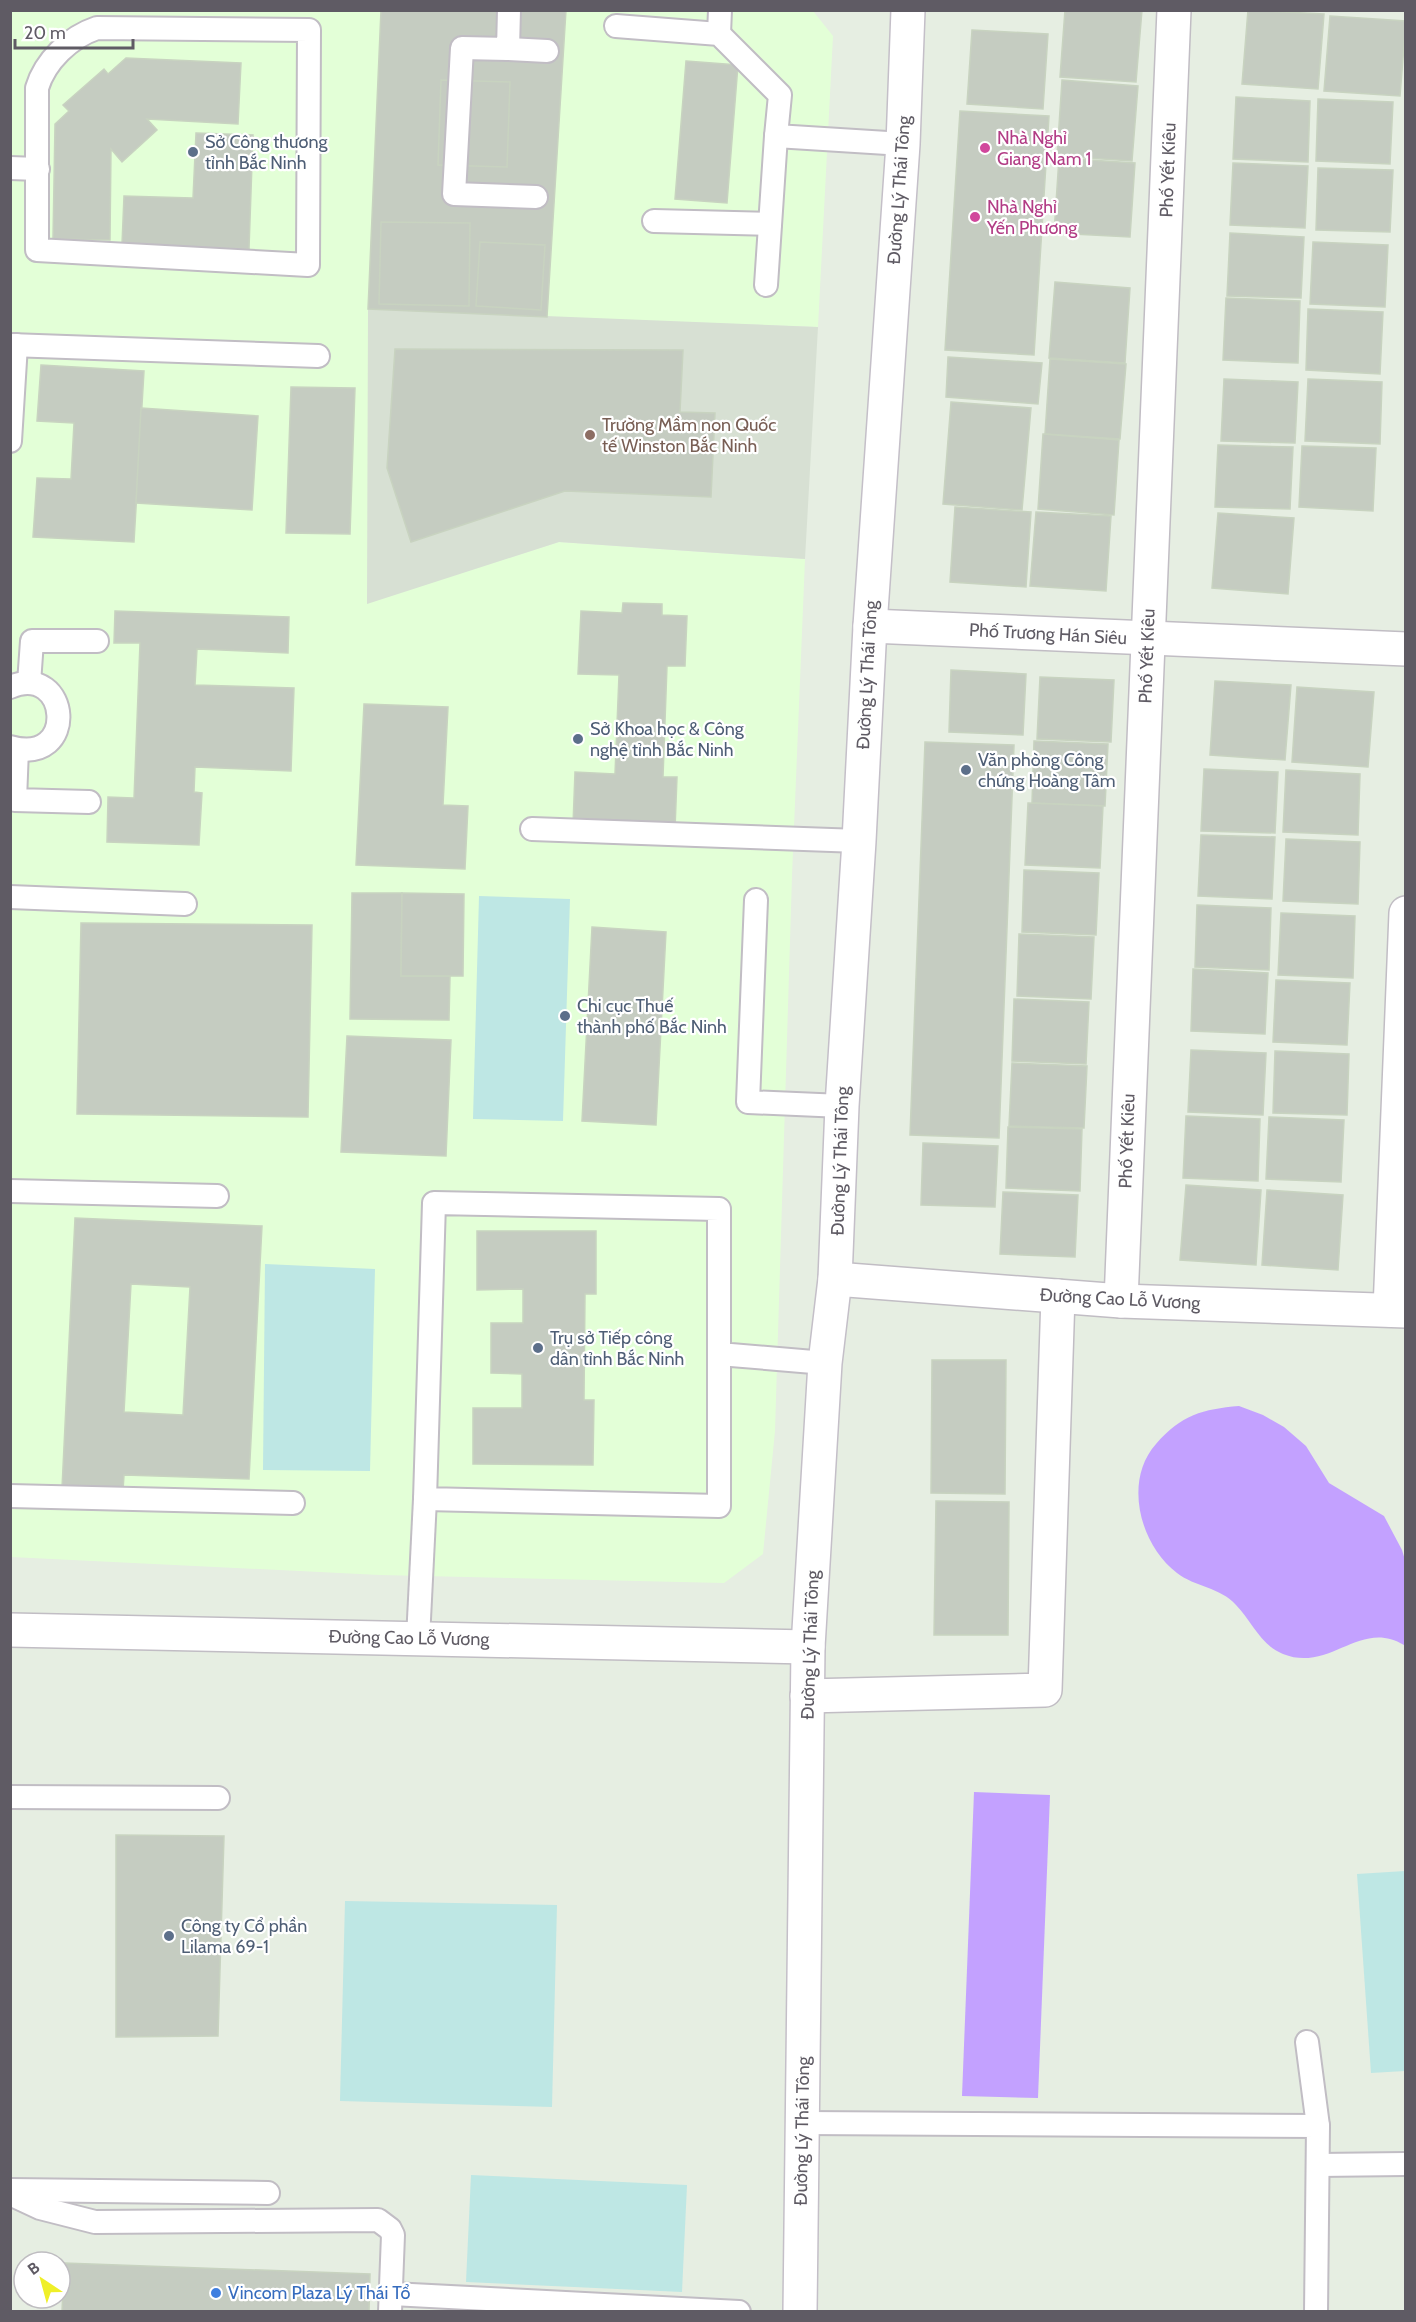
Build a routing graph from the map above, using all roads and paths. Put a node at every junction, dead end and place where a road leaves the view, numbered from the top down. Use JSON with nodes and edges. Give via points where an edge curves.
{"nodes":[{"id":1,"x":509,"y":10,"type":"edge"},
{"id":2,"x":720,"y":10,"type":"edge"},
{"id":3,"x":908,"y":10,"type":"edge"},
{"id":4,"x":1174,"y":10,"type":"edge"},
{"id":5,"x":616,"y":26,"type":"dead end"},
{"id":6,"x":719,"y":34,"type":"junction"},
{"id":7,"x":508,"y":49,"type":"junction"},
{"id":8,"x":547,"y":51,"type":"dead end"},
{"id":9,"x":776,"y":136,"type":"junction"},
{"id":10,"x":903,"y":144,"type":"junction"},
{"id":11,"x":10,"y":168,"type":"edge"},
{"id":12,"x":38,"y":170,"type":"junction"},
{"id":13,"x":536,"y":197,"type":"dead end"},
{"id":14,"x":654,"y":220,"type":"dead end"},
{"id":15,"x":770,"y":224,"type":"junction"},
{"id":16,"x":766,"y":285,"type":"dead end"},
{"id":17,"x":13,"y":345,"type":"edge"},
{"id":18,"x":318,"y":356,"type":"dead end"},
{"id":19,"x":10,"y":441,"type":"edge"},
{"id":20,"x":870,"y":626,"type":"junction"},
{"id":21,"x":1148,"y":638,"type":"junction"},
{"id":22,"x":97,"y":641,"type":"dead end"},
{"id":23,"x":1406,"y":649,"type":"edge"},
{"id":24,"x":20,"y":685,"type":"edge"},
{"id":25,"x":14,"y":748,"type":"edge"},
{"id":26,"x":89,"y":802,"type":"dead end"},
{"id":27,"x":532,"y":829,"type":"dead end"},
{"id":28,"x":859,"y":841,"type":"junction"},
{"id":29,"x":10,"y":897,"type":"edge"},
{"id":30,"x":756,"y":900,"type":"dead end"},
{"id":31,"x":185,"y":904,"type":"dead end"},
{"id":32,"x":1406,"y":913,"type":"edge"},
{"id":33,"x":842,"y":1106,"type":"junction"},
{"id":34,"x":10,"y":1191,"type":"edge"},
{"id":35,"x":217,"y":1196,"type":"dead end"},
{"id":36,"x":835,"y":1279,"type":"junction"},
{"id":37,"x":1058,"y":1296,"type":"junction"},
{"id":38,"x":1121,"y":1300,"type":"junction"},
{"id":39,"x":1398,"y":1311,"type":"edge"},
{"id":40,"x":719,"y":1354,"type":"junction"},
{"id":41,"x":825,"y":1363,"type":"junction"},
{"id":42,"x":10,"y":1496,"type":"edge"},
{"id":43,"x":425,"y":1499,"type":"junction"},
{"id":44,"x":293,"y":1503,"type":"dead end"},
{"id":45,"x":10,"y":1630,"type":"edge"},
{"id":46,"x":418,"y":1639,"type":"junction"},
{"id":47,"x":808,"y":1647,"type":"junction"},
{"id":48,"x":807,"y":1696,"type":"junction"},
{"id":49,"x":10,"y":1797,"type":"edge"},
{"id":50,"x":218,"y":1798,"type":"dead end"},
{"id":51,"x":1307,"y":2042,"type":"dead end"},
{"id":52,"x":802,"y":2123,"type":"junction"},
{"id":53,"x":1318,"y":2126,"type":"junction"},
{"id":54,"x":1406,"y":2164,"type":"edge"},
{"id":55,"x":1318,"y":2165,"type":"junction"},
{"id":56,"x":10,"y":2192,"type":"edge"},
{"id":57,"x":268,"y":2193,"type":"dead end"},
{"id":58,"x":391,"y":2303,"type":"edge"},
{"id":59,"x":739,"y":2312,"type":"edge"},
{"id":60,"x":800,"y":2312,"type":"edge"},
{"id":61,"x":1316,"y":2312,"type":"edge"}],
"edges":[{"from":1,"to":7,"type":"lane"},
{"from":2,"to":6,"type":"lane"},
{"from":3,"to":10,"type":"street","name":"Đường Lý Thái Tông"},
{"from":4,"to":21,"type":"street","name":"Phố Yết Kiêu"},
{"from":5,"to":6,"type":"lane"},
{"from":6,"to":9,"type":"lane","via":[[780,95]]},
{"from":7,"to":8,"type":"lane"},
{"from":7,"to":13,"type":"lane","via":[[462,48],[454,194]]},
{"from":9,"to":10,"type":"lane"},
{"from":9,"to":15,"type":"lane"},
{"from":10,"to":20,"type":"street","name":"Đường Lý Thái Tông"},
{"from":11,"to":12,"type":"lane"},
{"from":12,"to":12,"type":"lane","via":[[37,250],[308,265],[309,30],[97,28],[85,32],[63,49],[41,76],[37,88]]},
{"from":14,"to":15,"type":"lane"},
{"from":15,"to":16,"type":"lane"},
{"from":17,"to":18,"type":"lane"},
{"from":17,"to":19,"type":"lane"},
{"from":20,"to":21,"type":"street","name":"Phố Trương Hán Siêu"},
{"from":20,"to":28,"type":"street","name":"Đường Lý Thái Tông"},
{"from":21,"to":23,"type":"street","name":"Phố Trương Hán Siêu"},
{"from":21,"to":38,"type":"street","name":"Phố Yết Kiêu"},
{"from":22,"to":24,"type":"lane","via":[[32,641]]},
{"from":24,"to":25,"type":"lane","via":[[37,684],[51,694],[60,719],[52,739],[43,746],[33,750]]},
{"from":25,"to":26,"type":"lane","via":[[15,800]]},
{"from":27,"to":28,"type":"lane"},
{"from":28,"to":33,"type":"street","name":"Đường Lý Thái Tông"},
{"from":29,"to":31,"type":"lane"},
{"from":30,"to":33,"type":"lane","via":[[748,1102]]},
{"from":32,"to":39,"type":"street"},
{"from":33,"to":36,"type":"street","name":"Đường Lý Thái Tông"},
{"from":34,"to":35,"type":"lane"},
{"from":36,"to":37,"type":"street","name":"Đường Cao Lỗ Vương"},
{"from":36,"to":41,"type":"street","name":"Đường Lý Thái Tông"},
{"from":37,"to":38,"type":"street","name":"Đường Cao Lỗ Vương"},
{"from":37,"to":48,"type":"street","via":[[1045,1690]]},
{"from":38,"to":39,"type":"street","name":"Đường Cao Lỗ Vương"},
{"from":40,"to":41,"type":"lane"},
{"from":40,"to":43,"type":"lane","via":[[719,1506]]},
{"from":40,"to":43,"type":"lane","via":[[719,1209],[434,1203]]},
{"from":41,"to":47,"type":"street","name":"Đường Lý Thái Tông"},
{"from":42,"to":44,"type":"lane"},
{"from":43,"to":46,"type":"lane"},
{"from":45,"to":46,"type":"street","name":"Đường Cao Lỗ Vương"},
{"from":46,"to":47,"type":"street","name":"Đường Cao Lỗ Vương"},
{"from":47,"to":48,"type":"street","name":"Đường Lý Thái Tông"},
{"from":48,"to":52,"type":"street","name":"Đường Lý Thái Tông"},
{"from":49,"to":50,"type":"lane"},
{"from":51,"to":53,"type":"lane"},
{"from":52,"to":53,"type":"lane"},
{"from":52,"to":60,"type":"street","name":"Đường Lý Thái Tông"},
{"from":53,"to":55,"type":"lane"},
{"from":54,"to":55,"type":"lane"},
{"from":55,"to":61,"type":"lane"},
{"from":56,"to":57,"type":"lane"},
{"from":56,"to":58,"type":"lane","via":[[40,2208],[95,2222],[378,2220],[393,2235]]},
{"from":58,"to":59,"type":"lane"}]}
